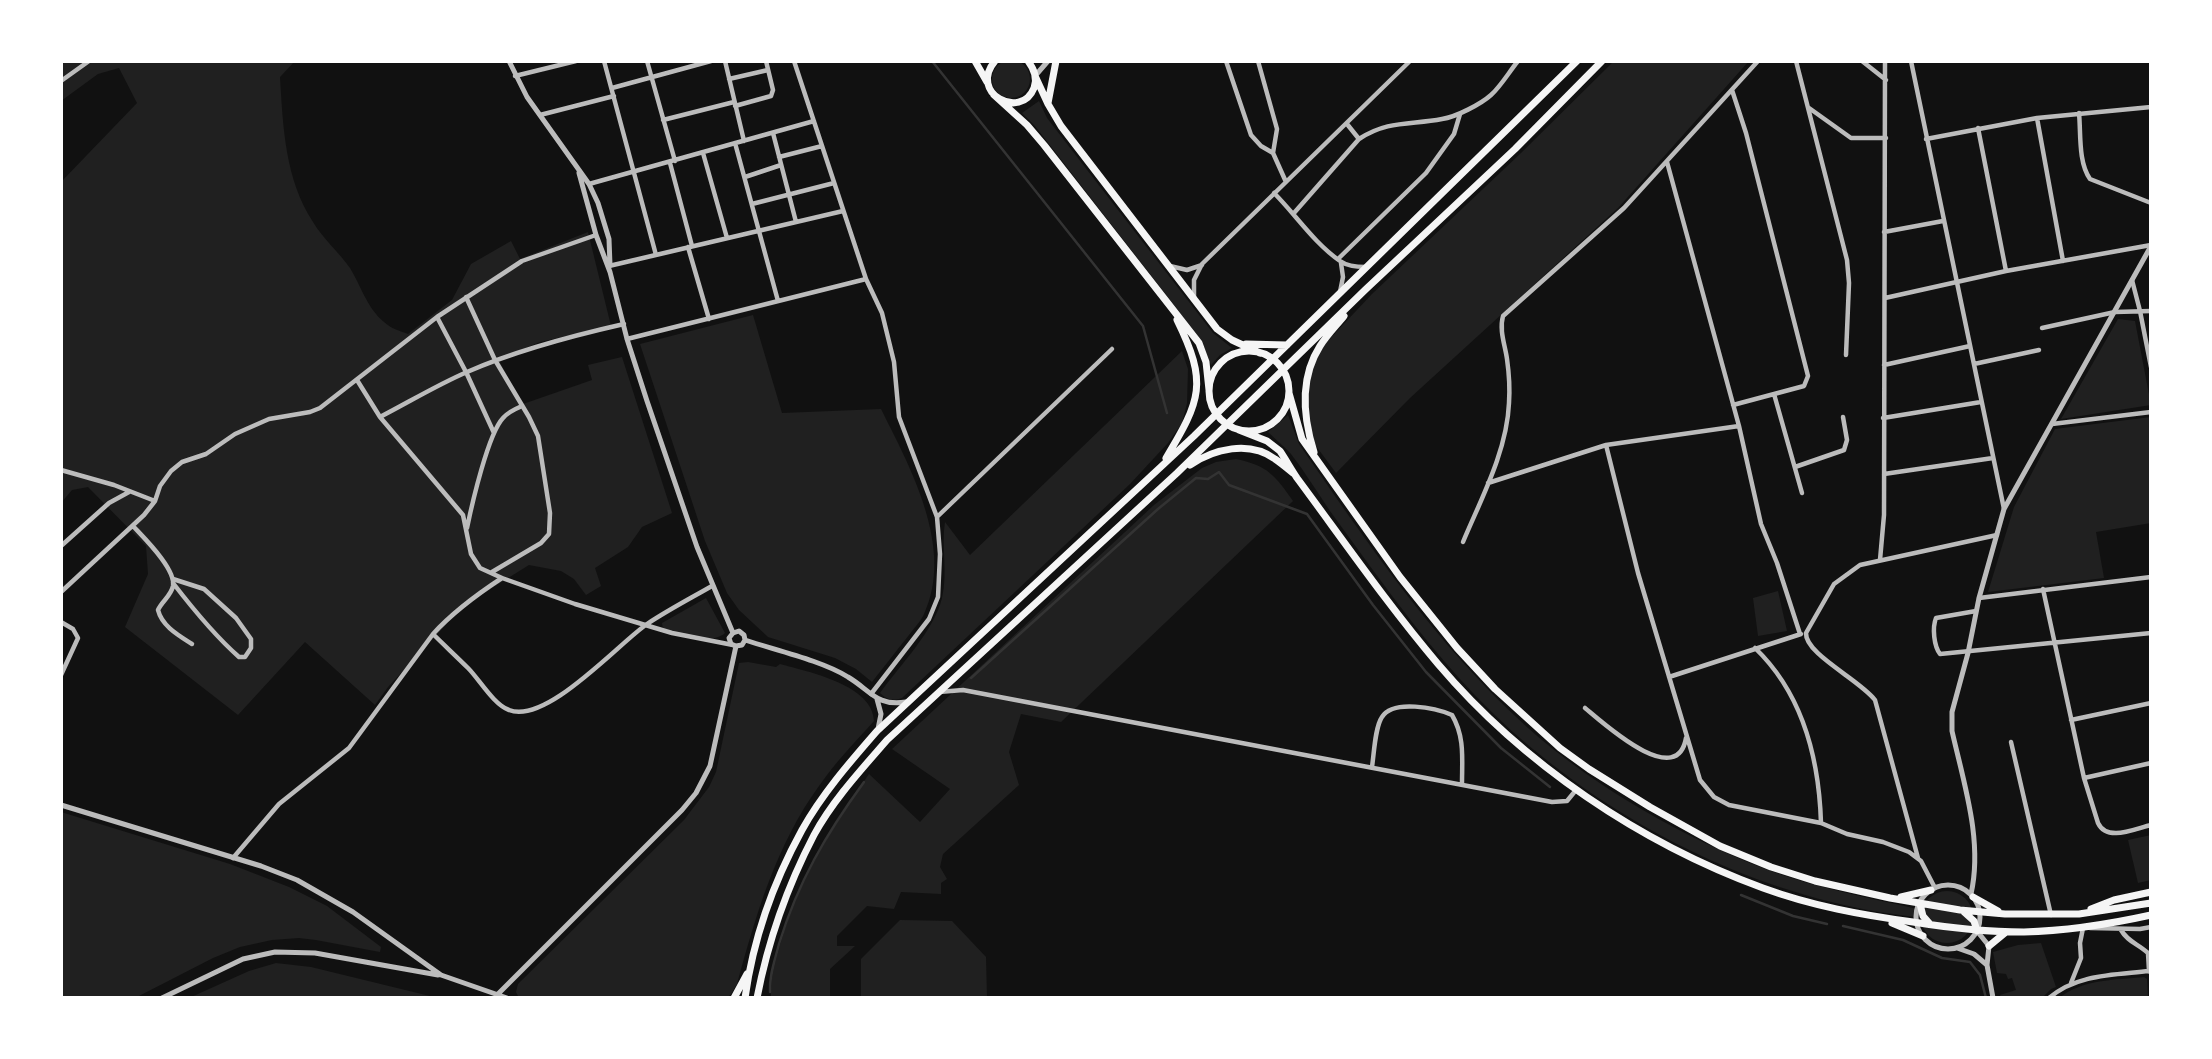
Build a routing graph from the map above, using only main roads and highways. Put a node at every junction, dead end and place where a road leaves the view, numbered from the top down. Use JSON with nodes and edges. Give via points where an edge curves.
{"nodes":[{"id":1,"x":975,"y":61,"type":"edge"},
{"id":2,"x":995,"y":61,"type":"edge"},
{"id":3,"x":1028,"y":61,"type":"edge"},
{"id":4,"x":1056,"y":61,"type":"edge"},
{"id":5,"x":1577,"y":61,"type":"edge"},
{"id":6,"x":1601,"y":61,"type":"edge"},
{"id":7,"x":1036,"y":77,"type":"junction"},
{"id":8,"x":988,"y":84,"type":"junction"},
{"id":9,"x":994,"y":95,"type":"junction"},
{"id":10,"x":1048,"y":104,"type":"junction"},
{"id":11,"x":1365,"y":290,"type":"junction"},
{"id":12,"x":1169,"y":304,"type":"junction"},
{"id":13,"x":1241,"y":344,"type":"junction"},
{"id":14,"x":1287,"y":345,"type":"junction"},
{"id":15,"x":1260,"y":353,"type":"junction"},
{"id":16,"x":1273,"y":359,"type":"junction"},
{"id":17,"x":1283,"y":370,"type":"junction"},
{"id":18,"x":1209,"y":390,"type":"junction"},
{"id":19,"x":1289,"y":393,"type":"junction"},
{"id":20,"x":1216,"y":414,"type":"junction"},
{"id":21,"x":1227,"y":424,"type":"junction"},
{"id":22,"x":1239,"y":430,"type":"junction"},
{"id":23,"x":1316,"y":460,"type":"junction"},
{"id":24,"x":1162,"y":465,"type":"junction"},
{"id":25,"x":1177,"y":473,"type":"junction"},
{"id":26,"x":1295,"y":474,"type":"junction"},
{"id":27,"x":1933,"y":889,"type":"road end"},
{"id":28,"x":2151,"y":892,"type":"edge"},
{"id":29,"x":1972,"y":896,"type":"road end"},
{"id":30,"x":1890,"y":898,"type":"junction"},
{"id":31,"x":2151,"y":903,"type":"edge"},
{"id":32,"x":1920,"y":904,"type":"junction"},
{"id":33,"x":1960,"y":910,"type":"junction"},
{"id":34,"x":2006,"y":914,"type":"junction"},
{"id":35,"x":2079,"y":914,"type":"junction"},
{"id":36,"x":2151,"y":915,"type":"edge"},
{"id":37,"x":1882,"y":918,"type":"junction"},
{"id":38,"x":1933,"y":925,"type":"junction"},
{"id":39,"x":1977,"y":931,"type":"junction"},
{"id":40,"x":2006,"y":932,"type":"junction"},
{"id":41,"x":1923,"y":936,"type":"road end"},
{"id":42,"x":1989,"y":946,"type":"road end"},
{"id":43,"x":751,"y":967,"type":"junction"},
{"id":44,"x":759,"y":987,"type":"junction"},
{"id":45,"x":734,"y":998,"type":"edge"},
{"id":46,"x":745,"y":998,"type":"edge"},
{"id":47,"x":757,"y":998,"type":"edge"},
{"id":48,"x":763,"y":998,"type":"edge"}],
"edges":[{"from":1,"to":8,"type":"highway"},
{"from":2,"to":8,"type":"highway"},
{"from":3,"to":7,"type":"highway"},
{"from":4,"to":10,"type":"highway"},
{"from":5,"to":14,"type":"highway"},
{"from":6,"to":11,"type":"highway"},
{"from":7,"to":9,"type":"highway","via":[[1032,92],[1021,101],[1006,102]]},
{"from":7,"to":10,"type":"highway"},
{"from":8,"to":9,"type":"highway"},
{"from":9,"to":12,"type":"highway","via":[[1044,145]]},
{"from":10,"to":13,"type":"highway","via":[[1217,329]]},
{"from":11,"to":17,"type":"highway"},
{"from":11,"to":23,"type":"highway","via":[[1313,360],[1304,397]]},
{"from":12,"to":18,"type":"highway","via":[[1199,344]]},
{"from":12,"to":24,"type":"highway","via":[[1192,352],[1197,384],[1190,416]]},
{"from":13,"to":14,"type":"highway"},
{"from":13,"to":15,"type":"highway"},
{"from":14,"to":16,"type":"highway"},
{"from":15,"to":16,"type":"highway"},
{"from":15,"to":18,"type":"highway","via":[[1248,351],[1225,359]]},
{"from":16,"to":17,"type":"highway"},
{"from":16,"to":20,"type":"highway"},
{"from":17,"to":19,"type":"highway"},
{"from":17,"to":21,"type":"highway"},
{"from":18,"to":20,"type":"highway"},
{"from":19,"to":22,"type":"highway","via":[[1276,420],[1259,430]]},
{"from":19,"to":23,"type":"highway","via":[[1297,428]]},
{"from":20,"to":21,"type":"highway"},
{"from":20,"to":24,"type":"highway"},
{"from":21,"to":22,"type":"highway"},
{"from":21,"to":25,"type":"highway"},
{"from":22,"to":26,"type":"highway","via":[[1274,445]]},
{"from":23,"to":30,"type":"highway","via":[[1457,648],[1533,724],[1589,769],[1685,828],[1771,867]]},
{"from":24,"to":43,"type":"highway","via":[[877,731],[847,766],[803,828],[785,864]]},
{"from":25,"to":26,"type":"highway","via":[[1208,454],[1237,448],[1267,454]]},
{"from":25,"to":44,"type":"highway","via":[[901,725],[857,774],[815,833],[781,909]]},
{"from":26,"to":37,"type":"highway","via":[[1439,665],[1517,743],[1576,789],[1712,868],[1809,902]]},
{"from":27,"to":30,"type":"highway"},
{"from":28,"to":35,"type":"highway"},
{"from":29,"to":34,"type":"highway"},
{"from":30,"to":32,"type":"highway"},
{"from":31,"to":35,"type":"highway"},
{"from":32,"to":33,"type":"highway"},
{"from":32,"to":38,"type":"highway","via":[[1923,916]]},
{"from":33,"to":34,"type":"highway"},
{"from":33,"to":39,"type":"highway","via":[[1972,918]]},
{"from":34,"to":35,"type":"highway"},
{"from":36,"to":40,"type":"highway","via":[[2081,927]]},
{"from":37,"to":38,"type":"highway"},
{"from":37,"to":41,"type":"highway"},
{"from":38,"to":39,"type":"highway"},
{"from":39,"to":40,"type":"highway"},
{"from":40,"to":42,"type":"highway"},
{"from":43,"to":45,"type":"highway"},
{"from":43,"to":46,"type":"highway"},
{"from":44,"to":47,"type":"highway"},
{"from":44,"to":48,"type":"highway"}]}
